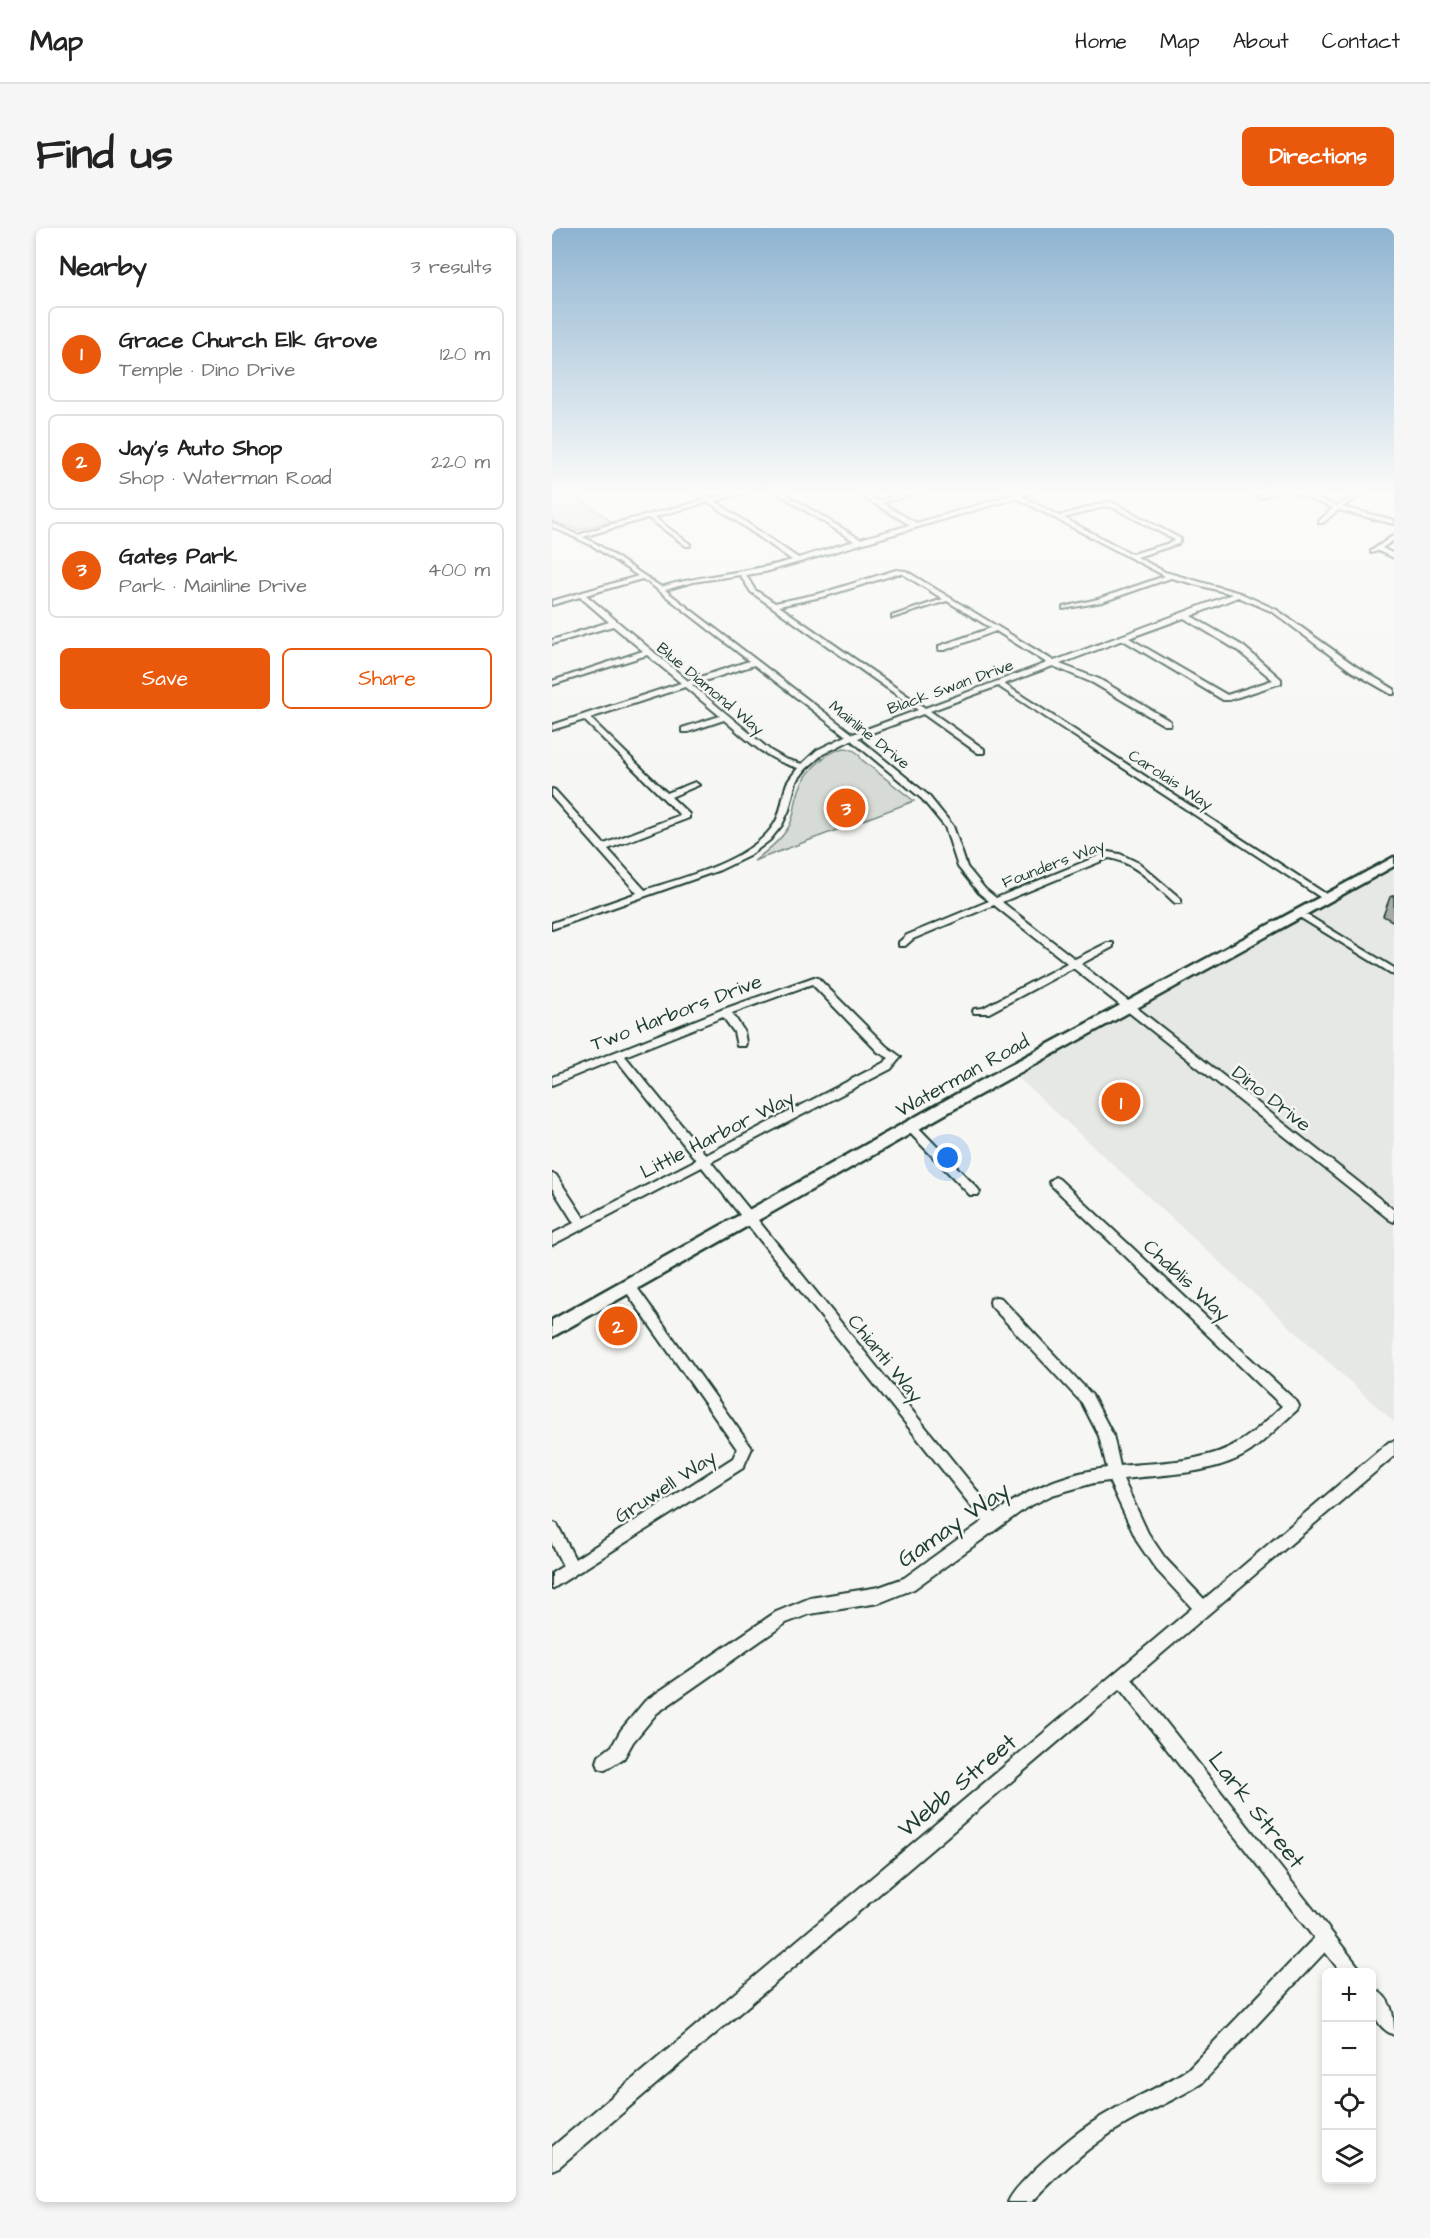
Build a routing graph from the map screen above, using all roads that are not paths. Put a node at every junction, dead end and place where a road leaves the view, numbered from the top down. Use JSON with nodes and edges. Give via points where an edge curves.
{"nodes":[{"id":1,"x":623,"y":583,"type":"edge"},
{"id":2,"x":653,"y":583,"type":"edge"},
{"id":3,"x":681,"y":583,"type":"edge"},
{"id":4,"x":748,"y":583,"type":"edge"},
{"id":5,"x":861,"y":583,"type":"edge"},
{"id":6,"x":922,"y":583,"type":"edge"},
{"id":7,"x":1151,"y":583,"type":"edge"},
{"id":8,"x":1198,"y":583,"type":"edge"},
{"id":9,"x":661,"y":589,"type":"junction"},
{"id":10,"x":1238,"y":594,"type":"junction"},
{"id":11,"x":581,"y":595,"type":"junction"},
{"id":12,"x":948,"y":599,"type":"junction"},
{"id":13,"x":552,"y":603,"type":"edge"},
{"id":14,"x":776,"y":605,"type":"junction"},
{"id":15,"x":1065,"y":608,"type":"dead end"},
{"id":16,"x":1186,"y":616,"type":"junction"},
{"id":17,"x":894,"y":617,"type":"dead end"},
{"id":18,"x":614,"y":623,"type":"junction"},
{"id":19,"x":996,"y":629,"type":"junction"},
{"id":20,"x":1124,"y":638,"type":"junction"},
{"id":21,"x":552,"y":642,"type":"edge"},
{"id":22,"x":942,"y":648,"type":"dead end"},
{"id":23,"x":649,"y":652,"type":"junction"},
{"id":24,"x":754,"y":662,"type":"junction"},
{"id":25,"x":1054,"y":664,"type":"junction"},
{"id":26,"x":552,"y":683,"type":"edge"},
{"id":27,"x":686,"y":684,"type":"junction"},
{"id":28,"x":999,"y":684,"type":"junction"},
{"id":29,"x":1394,"y":693,"type":"edge"},
{"id":30,"x":926,"y":712,"type":"junction"},
{"id":31,"x":585,"y":717,"type":"junction"},
{"id":32,"x":725,"y":717,"type":"junction"},
{"id":33,"x":1167,"y":723,"type":"dead end"},
{"id":34,"x":552,"y":728,"type":"edge"},
{"id":35,"x":685,"y":730,"type":"dead end"},
{"id":36,"x":851,"y":736,"type":"junction"},
{"id":37,"x":981,"y":752,"type":"dead end"},
{"id":38,"x":803,"y":766,"type":"junction"},
{"id":39,"x":694,"y":785,"type":"dead end"},
{"id":40,"x":552,"y":792,"type":"edge"},
{"id":41,"x":666,"y":796,"type":"junction"},
{"id":42,"x":602,"y":848,"type":"junction"},
{"id":43,"x":1394,"y":861,"type":"edge"},
{"id":44,"x":643,"y":894,"type":"junction"},
{"id":45,"x":1326,"y":898,"type":"junction"},
{"id":46,"x":994,"y":901,"type":"junction"},
{"id":47,"x":1178,"y":901,"type":"dead end"},
{"id":48,"x":1299,"y":913,"type":"junction"},
{"id":49,"x":552,"y":925,"type":"edge"},
{"id":50,"x":902,"y":944,"type":"dead end"},
{"id":51,"x":1110,"y":945,"type":"dead end"},
{"id":52,"x":1075,"y":964,"type":"junction"},
{"id":53,"x":1394,"y":972,"type":"edge"},
{"id":54,"x":1128,"y":1007,"type":"junction"},
{"id":55,"x":978,"y":1011,"type":"dead end"},
{"id":56,"x":725,"y":1012,"type":"junction"},
{"id":57,"x":741,"y":1043,"type":"dead end"},
{"id":58,"x":618,"y":1054,"type":"junction"},
{"id":59,"x":896,"y":1057,"type":"joint"},
{"id":60,"x":552,"y":1081,"type":"edge"},
{"id":61,"x":911,"y":1127,"type":"junction"},
{"id":62,"x":704,"y":1162,"type":"junction"},
{"id":63,"x":552,"y":1178,"type":"edge"},
{"id":64,"x":1055,"y":1182,"type":"dead end"},
{"id":65,"x":974,"y":1192,"type":"dead end"},
{"id":66,"x":1394,"y":1217,"type":"edge"},
{"id":67,"x":748,"y":1219,"type":"junction"},
{"id":68,"x":581,"y":1224,"type":"junction"},
{"id":69,"x":552,"y":1240,"type":"edge"},
{"id":70,"x":629,"y":1286,"type":"junction"},
{"id":71,"x":996,"y":1302,"type":"dead end"},
{"id":72,"x":552,"y":1329,"type":"edge"},
{"id":73,"x":1292,"y":1406,"type":"joint"},
{"id":74,"x":1394,"y":1447,"type":"edge"},
{"id":75,"x":1116,"y":1474,"type":"junction"},
{"id":76,"x":993,"y":1522,"type":"junction"},
{"id":77,"x":552,"y":1529,"type":"edge"},
{"id":78,"x":572,"y":1569,"type":"junction"},
{"id":79,"x":552,"y":1582,"type":"edge"},
{"id":80,"x":1203,"y":1609,"type":"junction"},
{"id":81,"x":1121,"y":1678,"type":"junction"},
{"id":82,"x":605,"y":1762,"type":"dead end"},
{"id":83,"x":1325,"y":1939,"type":"junction"},
{"id":84,"x":1349,"y":1968,"type":"edge"},
{"id":85,"x":1376,"y":2003,"type":"edge"},
{"id":86,"x":1394,"y":2026,"type":"edge"},
{"id":87,"x":552,"y":2160,"type":"edge"},
{"id":88,"x":1018,"y":2202,"type":"edge"}],
"edges":[{"from":1,"to":11,"type":"street"},
{"from":2,"to":9,"type":"street","name":"Mainline Drive"},
{"from":3,"to":9,"type":"street"},
{"from":4,"to":14,"type":"street","via":[[753,591]]},
{"from":5,"to":14,"type":"street"},
{"from":6,"to":12,"type":"street"},
{"from":7,"to":15,"type":"street","via":[[1100,601]]},
{"from":8,"to":10,"type":"street"},
{"from":9,"to":24,"type":"street","name":"Mainline Drive"},
{"from":10,"to":16,"type":"street","name":"Black Swan Drive"},
{"from":10,"to":29,"type":"street","via":[[1275,611]]},
{"from":11,"to":13,"type":"street"},
{"from":11,"to":18,"type":"street","name":"Blue Diamond Way"},
{"from":12,"to":17,"type":"street"},
{"from":12,"to":19,"type":"street"},
{"from":14,"to":30,"type":"street"},
{"from":16,"to":20,"type":"street","name":"Black Swan Drive"},
{"from":16,"to":20,"type":"street","via":[[1240,648],[1278,681],[1226,698]]},
{"from":18,"to":21,"type":"street"},
{"from":18,"to":23,"type":"street","name":"Blue Diamond Way"},
{"from":19,"to":22,"type":"street"},
{"from":19,"to":25,"type":"street"},
{"from":20,"to":25,"type":"street","name":"Black Swan Drive"},
{"from":23,"to":26,"type":"street"},
{"from":23,"to":27,"type":"street","name":"Blue Diamond Way"},
{"from":24,"to":27,"type":"street"},
{"from":24,"to":36,"type":"street","name":"Mainline Drive"},
{"from":25,"to":28,"type":"street","name":"Black Swan Drive"},
{"from":25,"to":33,"type":"street","via":[[1096,681]]},
{"from":27,"to":31,"type":"street"},
{"from":27,"to":32,"type":"street","name":"Blue Diamond Way"},
{"from":28,"to":30,"type":"street","name":"Black Swan Drive"},
{"from":28,"to":45,"type":"street","name":"Carolais Way"},
{"from":30,"to":36,"type":"street","name":"Black Swan Drive"},
{"from":30,"to":37,"type":"street"},
{"from":31,"to":34,"type":"street"},
{"from":31,"to":41,"type":"street"},
{"from":32,"to":35,"type":"street"},
{"from":32,"to":38,"type":"street","name":"Blue Diamond Way","via":[[774,757]]},
{"from":36,"to":38,"type":"street","name":"Black Swan Drive"},
{"from":36,"to":46,"type":"street","name":"Mainline Drive","via":[[934,806],[949,826],[963,867]]},
{"from":38,"to":44,"type":"street","name":"Black Swan Drive","via":[[792,782],[778,825],[759,845],[717,868]]},
{"from":39,"to":41,"type":"street"},
{"from":40,"to":42,"type":"street"},
{"from":41,"to":42,"type":"street","via":[[686,816]]},
{"from":42,"to":44,"type":"street"},
{"from":43,"to":45,"type":"main road","name":"Waterman Road"},
{"from":44,"to":49,"type":"street","name":"Black Swan Drive"},
{"from":45,"to":48,"type":"main road","name":"Waterman Road"},
{"from":46,"to":47,"type":"street","name":"Founders Way","via":[[1108,855],[1119,855]]},
{"from":46,"to":50,"type":"street","name":"Founders Way"},
{"from":46,"to":52,"type":"street","name":"Mainline Drive"},
{"from":48,"to":53,"type":"street"},
{"from":48,"to":54,"type":"main road","name":"Waterman Road"},
{"from":51,"to":52,"type":"street"},
{"from":52,"to":54,"type":"street","name":"Mainline Drive"},
{"from":52,"to":55,"type":"street","via":[[985,1011]]},
{"from":54,"to":61,"type":"main road","name":"Waterman Road"},
{"from":54,"to":66,"type":"street","name":"Dino Drive"},
{"from":56,"to":57,"type":"street","via":[[739,1031]]},
{"from":56,"to":58,"type":"street","name":"Two Harbors Drive"},
{"from":56,"to":59,"type":"street","name":"Two Harbors Drive","via":[[814,980],[882,1049]]},
{"from":58,"to":60,"type":"street","name":"Two Harbors Drive"},
{"from":58,"to":62,"type":"street","name":"Chianti Way"},
{"from":59,"to":62,"type":"street","name":"Little Harbor Way","via":[[887,1066]]},
{"from":61,"to":65,"type":"street"},
{"from":61,"to":67,"type":"main road","name":"Waterman Road"},
{"from":62,"to":67,"type":"street","name":"Chianti Way"},
{"from":62,"to":68,"type":"street","name":"Little Harbor Way"},
{"from":63,"to":68,"type":"street"},
{"from":64,"to":73,"type":"street","name":"Chablis Way"},
{"from":67,"to":70,"type":"main road","name":"Waterman Road"},
{"from":67,"to":76,"type":"street","name":"Chianti Way"},
{"from":68,"to":69,"type":"street","name":"Little Harbor Way"},
{"from":70,"to":72,"type":"main road","name":"Waterman Road"},
{"from":70,"to":78,"type":"street","name":"Gruwell Way","via":[[745,1448],[738,1463]]},
{"from":71,"to":75,"type":"street","via":[[1087,1400],[1106,1435]]},
{"from":73,"to":75,"type":"street","name":"Gamay Way","via":[[1246,1446],[1223,1458]]},
{"from":74,"to":80,"type":"street","name":"Webb Street"},
{"from":75,"to":76,"type":"street","name":"Gamay Way","via":[[1079,1479],[1049,1489]]},
{"from":75,"to":80,"type":"street","via":[[1118,1487],[1143,1538],[1160,1563]]},
{"from":76,"to":82,"type":"street","name":"Gamay Way","via":[[909,1584],[879,1595],[795,1610],[766,1626],[651,1707],[618,1752]]},
{"from":77,"to":78,"type":"street"},
{"from":78,"to":79,"type":"street","name":"Gruwell Way"},
{"from":80,"to":81,"type":"street","name":"Webb Street"},
{"from":81,"to":83,"type":"street","name":"Lark Street"},
{"from":81,"to":87,"type":"street","name":"Webb Street"},
{"from":83,"to":84,"type":"street","name":"Lark Street"},
{"from":83,"to":88,"type":"street","via":[[1195,2076],[1098,2129]]},
{"from":85,"to":86,"type":"street"}]}
